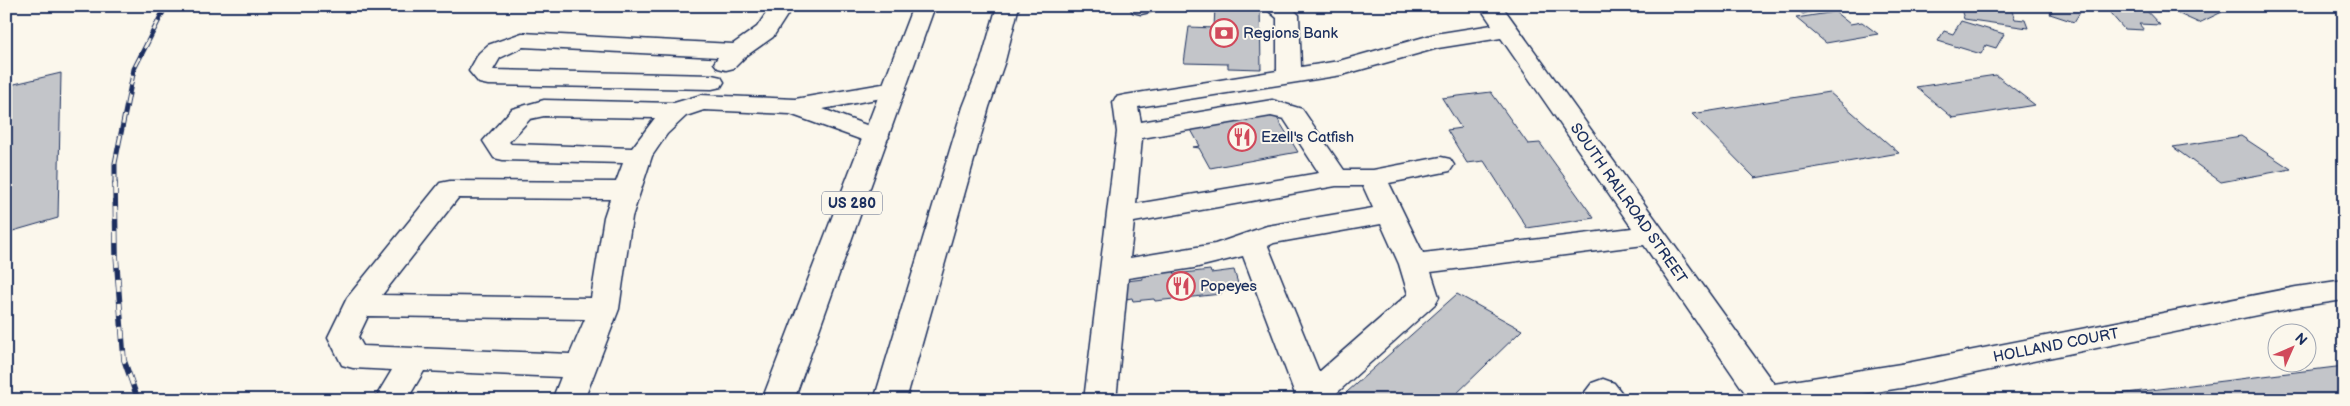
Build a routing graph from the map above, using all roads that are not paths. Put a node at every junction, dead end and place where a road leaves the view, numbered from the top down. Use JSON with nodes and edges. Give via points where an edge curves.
{"nodes":[{"id":1,"x":782,"y":6,"type":"edge"},
{"id":2,"x":924,"y":6,"type":"edge"},
{"id":3,"x":1008,"y":6,"type":"edge"},
{"id":4,"x":1146,"y":6,"type":"edge"},
{"id":5,"x":1274,"y":6,"type":"edge"},
{"id":6,"x":1490,"y":6,"type":"edge"},
{"id":7,"x":1141,"y":7,"type":"edge"},
{"id":8,"x":1507,"y":30,"type":"junction"},
{"id":9,"x":738,"y":51,"type":"junction"},
{"id":10,"x":1289,"y":76,"type":"junction"},
{"id":11,"x":894,"y":89,"type":"junction"},
{"id":12,"x":696,"y":98,"type":"junction"},
{"id":13,"x":795,"y":107,"type":"junction"},
{"id":14,"x":1130,"y":132,"type":"junction"},
{"id":15,"x":876,"y":137,"type":"junction"},
{"id":16,"x":639,"y":156,"type":"junction"},
{"id":17,"x":1441,"y":165,"type":"dead end"},
{"id":18,"x":1336,"y":178,"type":"junction"},
{"id":19,"x":1373,"y":178,"type":"junction"},
{"id":20,"x":627,"y":192,"type":"junction"},
{"id":21,"x":1390,"y":214,"type":"junction"},
{"id":22,"x":1121,"y":215,"type":"junction"},
{"id":23,"x":1652,"y":235,"type":"junction"},
{"id":24,"x":1253,"y":244,"type":"junction"},
{"id":25,"x":1414,"y":264,"type":"junction"},
{"id":26,"x":1114,"y":270,"type":"junction"},
{"id":27,"x":2344,"y":290,"type":"edge"},
{"id":28,"x":358,"y":304,"type":"junction"},
{"id":29,"x":604,"y":309,"type":"junction"},
{"id":30,"x":415,"y":360,"type":"junction"},
{"id":31,"x":581,"y":366,"type":"junction"},
{"id":32,"x":1310,"y":398,"type":"edge"},
{"id":33,"x":1768,"y":398,"type":"edge"},
{"id":34,"x":1106,"y":399,"type":"edge"},
{"id":35,"x":390,"y":400,"type":"edge"},
{"id":36,"x":568,"y":400,"type":"edge"},
{"id":37,"x":778,"y":400,"type":"edge"},
{"id":38,"x":890,"y":400,"type":"edge"},
{"id":39,"x":1595,"y":400,"type":"edge"},
{"id":40,"x":1611,"y":400,"type":"edge"}],
"edges":[{"from":1,"to":9,"type":"main road","via":[[765,32]]},
{"from":2,"to":11,"type":"main road","number":"US 280"},
{"from":3,"to":38,"type":"main road"},
{"from":4,"to":7,"type":"main road"},
{"from":5,"to":10,"type":"main road","via":[[1288,14]]},
{"from":6,"to":8,"type":"main road","name":"SOUTH RAILROAD STREET"},
{"from":8,"to":10,"type":"main road","via":[[1434,41],[1342,68]]},
{"from":8,"to":23,"type":"main road","name":"SOUTH RAILROAD STREET"},
{"from":9,"to":12,"type":"main road"},
{"from":9,"to":12,"type":"main road","via":[[522,40],[498,48],[484,59],[481,71],[488,78],[634,80]]},
{"from":10,"to":14,"type":"main road","via":[[1124,102]]},
{"from":11,"to":13,"type":"main road"},
{"from":11,"to":15,"type":"main road","number":"US 280"},
{"from":12,"to":13,"type":"main road"},
{"from":12,"to":16,"type":"main road","via":[[658,129]]},
{"from":12,"to":16,"type":"main road","via":[[544,108],[521,114],[496,141],[503,152]]},
{"from":13,"to":15,"type":"main road"},
{"from":14,"to":18,"type":"main road","via":[[1272,108],[1293,114]]},
{"from":14,"to":22,"type":"main road"},
{"from":15,"to":37,"type":"main road","number":"US 280"},
{"from":16,"to":20,"type":"main road"},
{"from":17,"to":19,"type":"main road"},
{"from":18,"to":19,"type":"main road"},
{"from":18,"to":22,"type":"main road"},
{"from":19,"to":21,"type":"main road"},
{"from":20,"to":28,"type":"main road","via":[[450,189]]},
{"from":20,"to":29,"type":"main road","via":[[618,217]]},
{"from":21,"to":24,"type":"main road","via":[[1267,235]]},
{"from":21,"to":25,"type":"main road"},
{"from":22,"to":26,"type":"main road"},
{"from":23,"to":25,"type":"main road"},
{"from":23,"to":33,"type":"main road","name":"SOUTH RAILROAD STREET"},
{"from":24,"to":26,"type":"main road"},
{"from":24,"to":32,"type":"main road"},
{"from":25,"to":32,"type":"main road","via":[[1424,297]]},
{"from":26,"to":34,"type":"main road"},
{"from":27,"to":33,"type":"main road","name":"HOLLAND COURT","via":[[1906,375]]},
{"from":28,"to":29,"type":"main road"},
{"from":28,"to":30,"type":"main road","via":[[343,337],[353,357]]},
{"from":29,"to":31,"type":"main road"},
{"from":30,"to":31,"type":"main road"},
{"from":30,"to":35,"type":"main road"},
{"from":31,"to":36,"type":"main road"},
{"from":39,"to":40,"type":"main road","via":[[1604,391]]}]}
